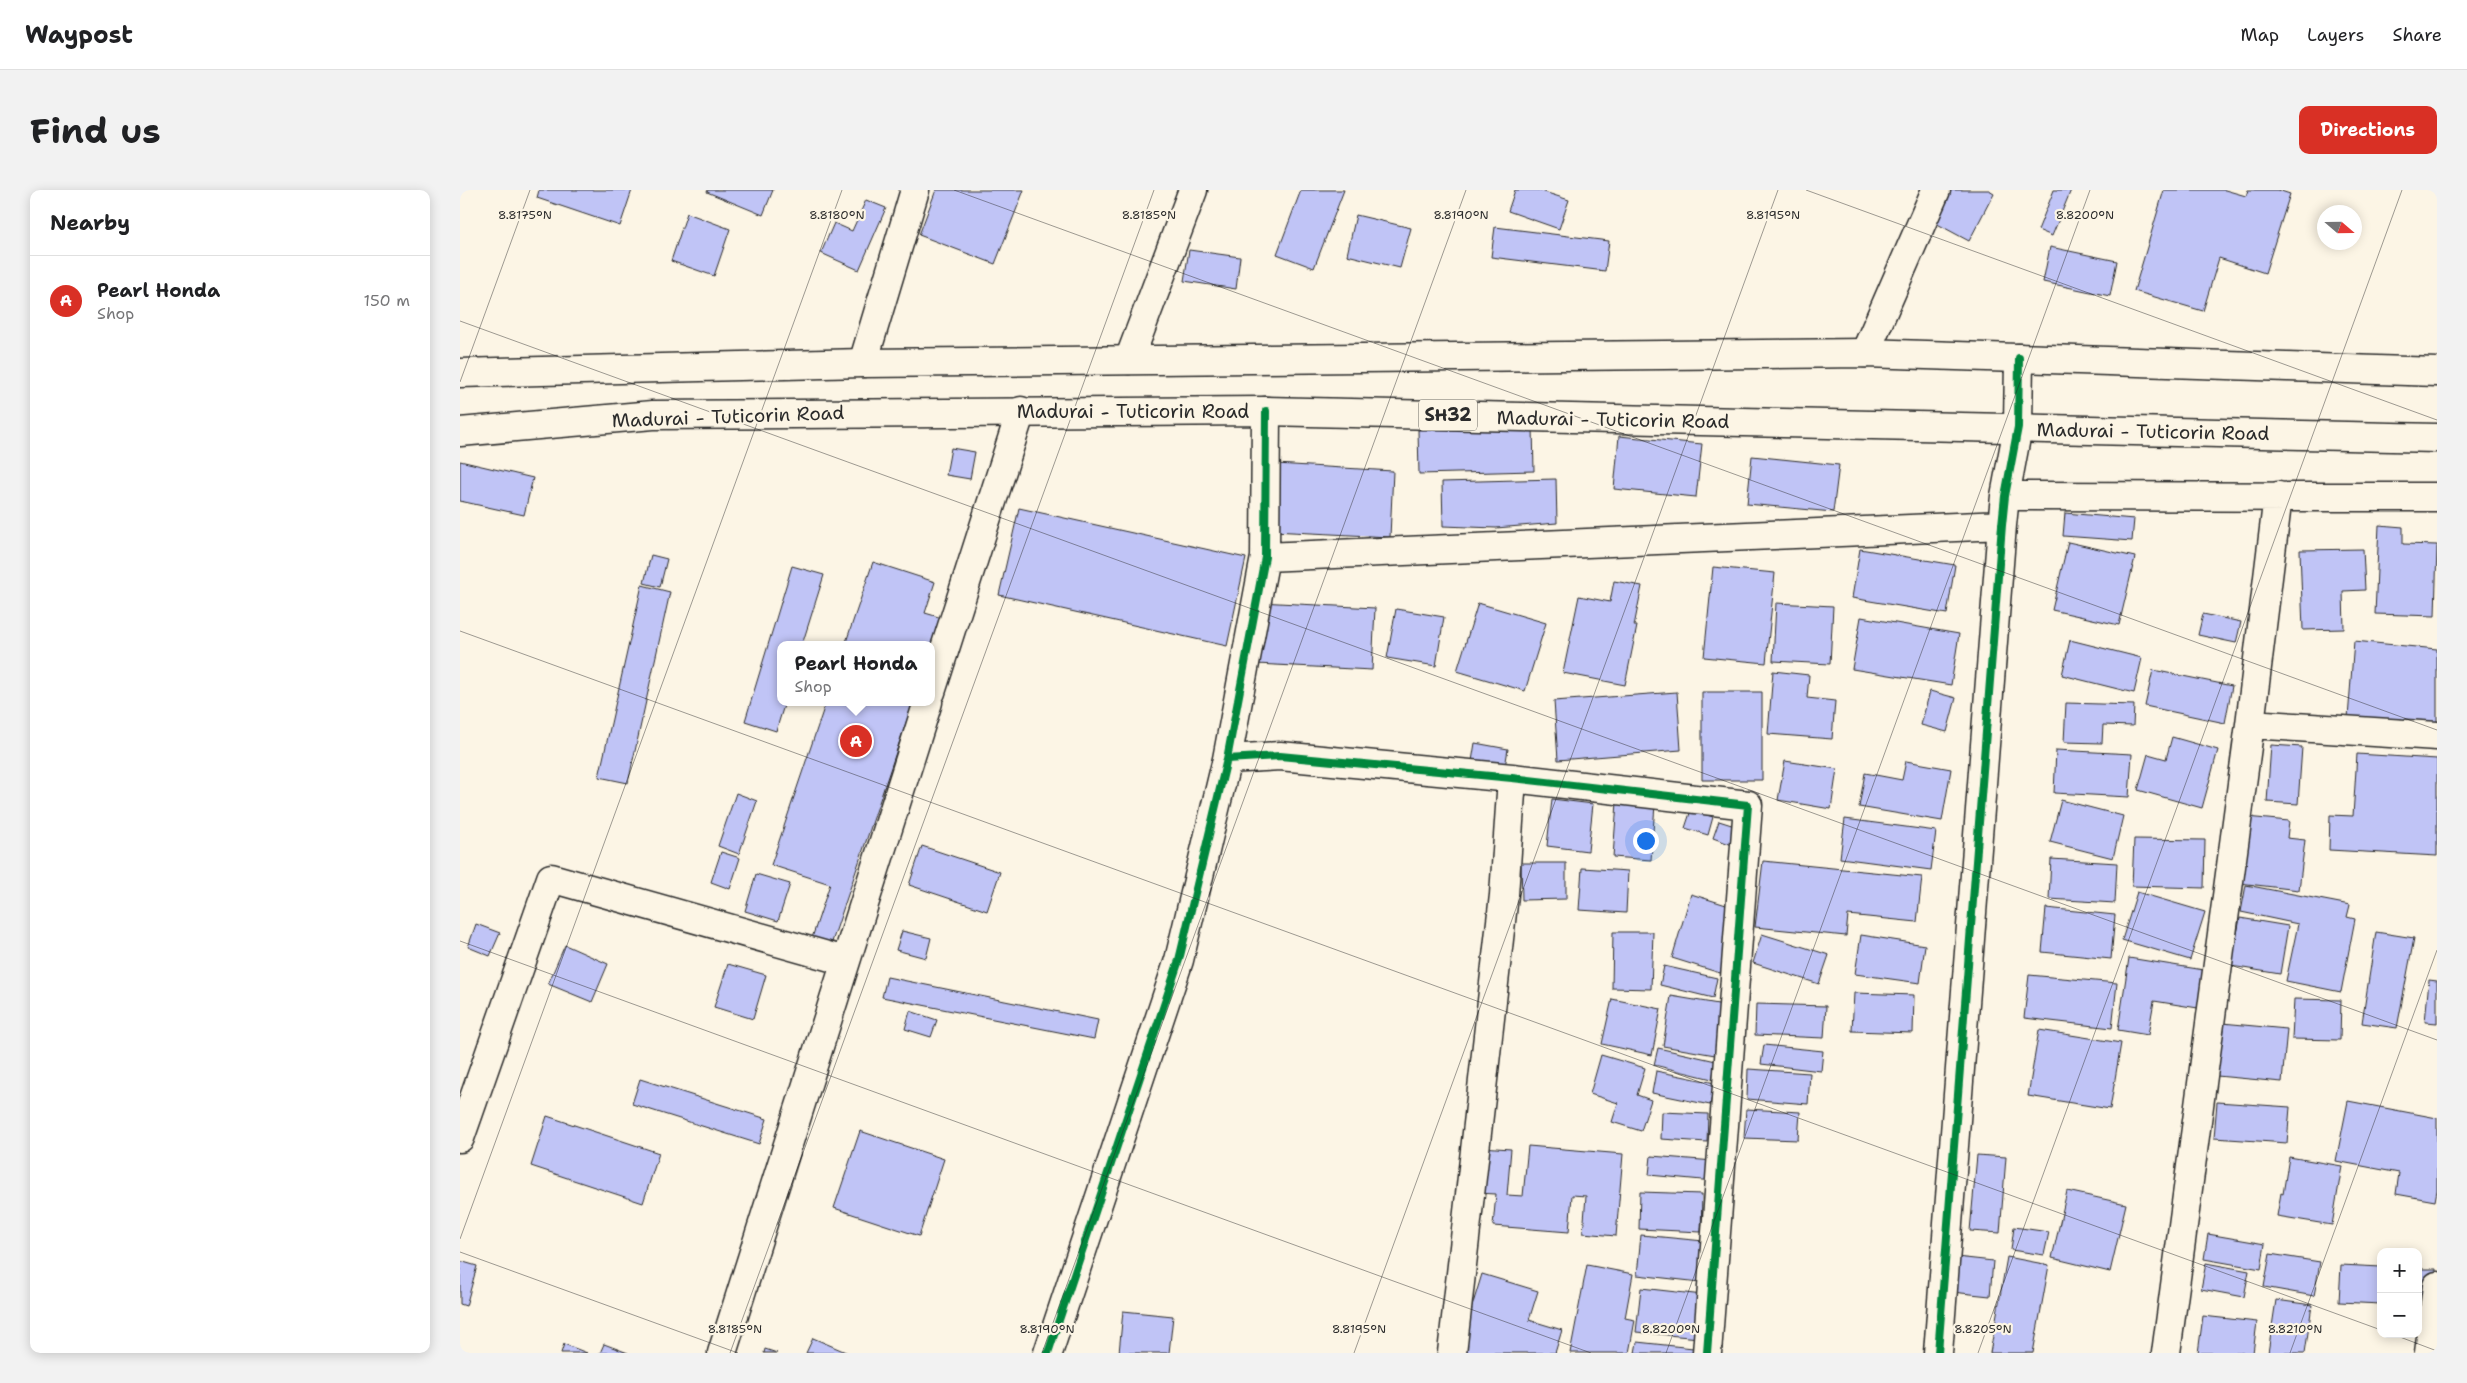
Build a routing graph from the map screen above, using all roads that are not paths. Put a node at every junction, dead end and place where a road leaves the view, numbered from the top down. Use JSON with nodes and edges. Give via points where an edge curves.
{"nodes":[{"id":1,"x":915,"y":190,"type":"edge"},
{"id":2,"x":1193,"y":190,"type":"edge"},
{"id":3,"x":1936,"y":190,"type":"edge"},
{"id":4,"x":1865,"y":353,"type":"junction"},
{"id":5,"x":2018,"y":358,"type":"junction"},
{"id":6,"x":1129,"y":360,"type":"junction"},
{"id":7,"x":863,"y":362,"type":"junction"},
{"id":8,"x":2437,"y":372,"type":"edge"},
{"id":9,"x":460,"y":373,"type":"edge"},
{"id":10,"x":1021,"y":411,"type":"junction"},
{"id":11,"x":1266,"y":411,"type":"junction"},
{"id":12,"x":2018,"y":427,"type":"junction"},
{"id":13,"x":460,"y":432,"type":"edge"},
{"id":14,"x":2437,"y":438,"type":"edge"},
{"id":15,"x":2005,"y":496,"type":"junction"},
{"id":16,"x":2278,"y":496,"type":"junction"},
{"id":17,"x":2437,"y":497,"type":"edge"},
{"id":18,"x":2002,"y":524,"type":"junction"},
{"id":19,"x":1265,"y":557,"type":"junction"},
{"id":20,"x":935,"y":680,"type":"edge"},
{"id":21,"x":927,"y":706,"type":"edge"},
{"id":22,"x":2250,"y":724,"type":"junction"},
{"id":23,"x":2437,"y":736,"type":"edge"},
{"id":24,"x":1227,"y":760,"type":"junction"},
{"id":25,"x":1512,"y":778,"type":"junction"},
{"id":26,"x":845,"y":961,"type":"junction"},
{"id":27,"x":460,"y":1138,"type":"edge"},
{"id":28,"x":2437,"y":1286,"type":"edge"},
{"id":29,"x":722,"y":1353,"type":"edge"},
{"id":30,"x":1048,"y":1353,"type":"edge"},
{"id":31,"x":1452,"y":1353,"type":"edge"},
{"id":32,"x":1706,"y":1353,"type":"edge"},
{"id":33,"x":1938,"y":1353,"type":"edge"},
{"id":34,"x":2166,"y":1353,"type":"edge"},
{"id":35,"x":2429,"y":1353,"type":"edge"}],
"edges":[{"from":1,"to":7,"type":"street"},
{"from":2,"to":6,"type":"street"},
{"from":3,"to":4,"type":"street"},
{"from":4,"to":5,"type":"street"},
{"from":4,"to":6,"type":"street"},
{"from":5,"to":8,"type":"street"},
{"from":5,"to":12,"type":"street"},
{"from":6,"to":7,"type":"street"},
{"from":7,"to":9,"type":"street"},
{"from":10,"to":11,"type":"street","name":"Madurai - Tuticorin Road","number":"SH32"},
{"from":10,"to":13,"type":"street","name":"Madurai - Tuticorin Road","number":"SH32","via":[[653,415]]},
{"from":10,"to":20,"type":"street"},
{"from":11,"to":12,"type":"street","name":"Madurai - Tuticorin Road","number":"SH32"},
{"from":11,"to":19,"type":"street"},
{"from":12,"to":14,"type":"street","name":"Madurai - Tuticorin Road","number":"SH32"},
{"from":12,"to":15,"type":"street"},
{"from":15,"to":16,"type":"street"},
{"from":15,"to":18,"type":"street"},
{"from":16,"to":17,"type":"street"},
{"from":16,"to":22,"type":"street"},
{"from":18,"to":19,"type":"street"},
{"from":18,"to":33,"type":"street"},
{"from":19,"to":24,"type":"street"},
{"from":21,"to":26,"type":"street"},
{"from":22,"to":23,"type":"street"},
{"from":22,"to":34,"type":"street"},
{"from":24,"to":25,"type":"street","via":[[1280,756]]},
{"from":24,"to":30,"type":"street","via":[[1179,960]]},
{"from":25,"to":31,"type":"street","via":[[1504,895]]},
{"from":25,"to":32,"type":"street","via":[[1748,805]]},
{"from":26,"to":27,"type":"street","via":[[551,878]]},
{"from":26,"to":29,"type":"street"},
{"from":28,"to":35,"type":"street"}]}
